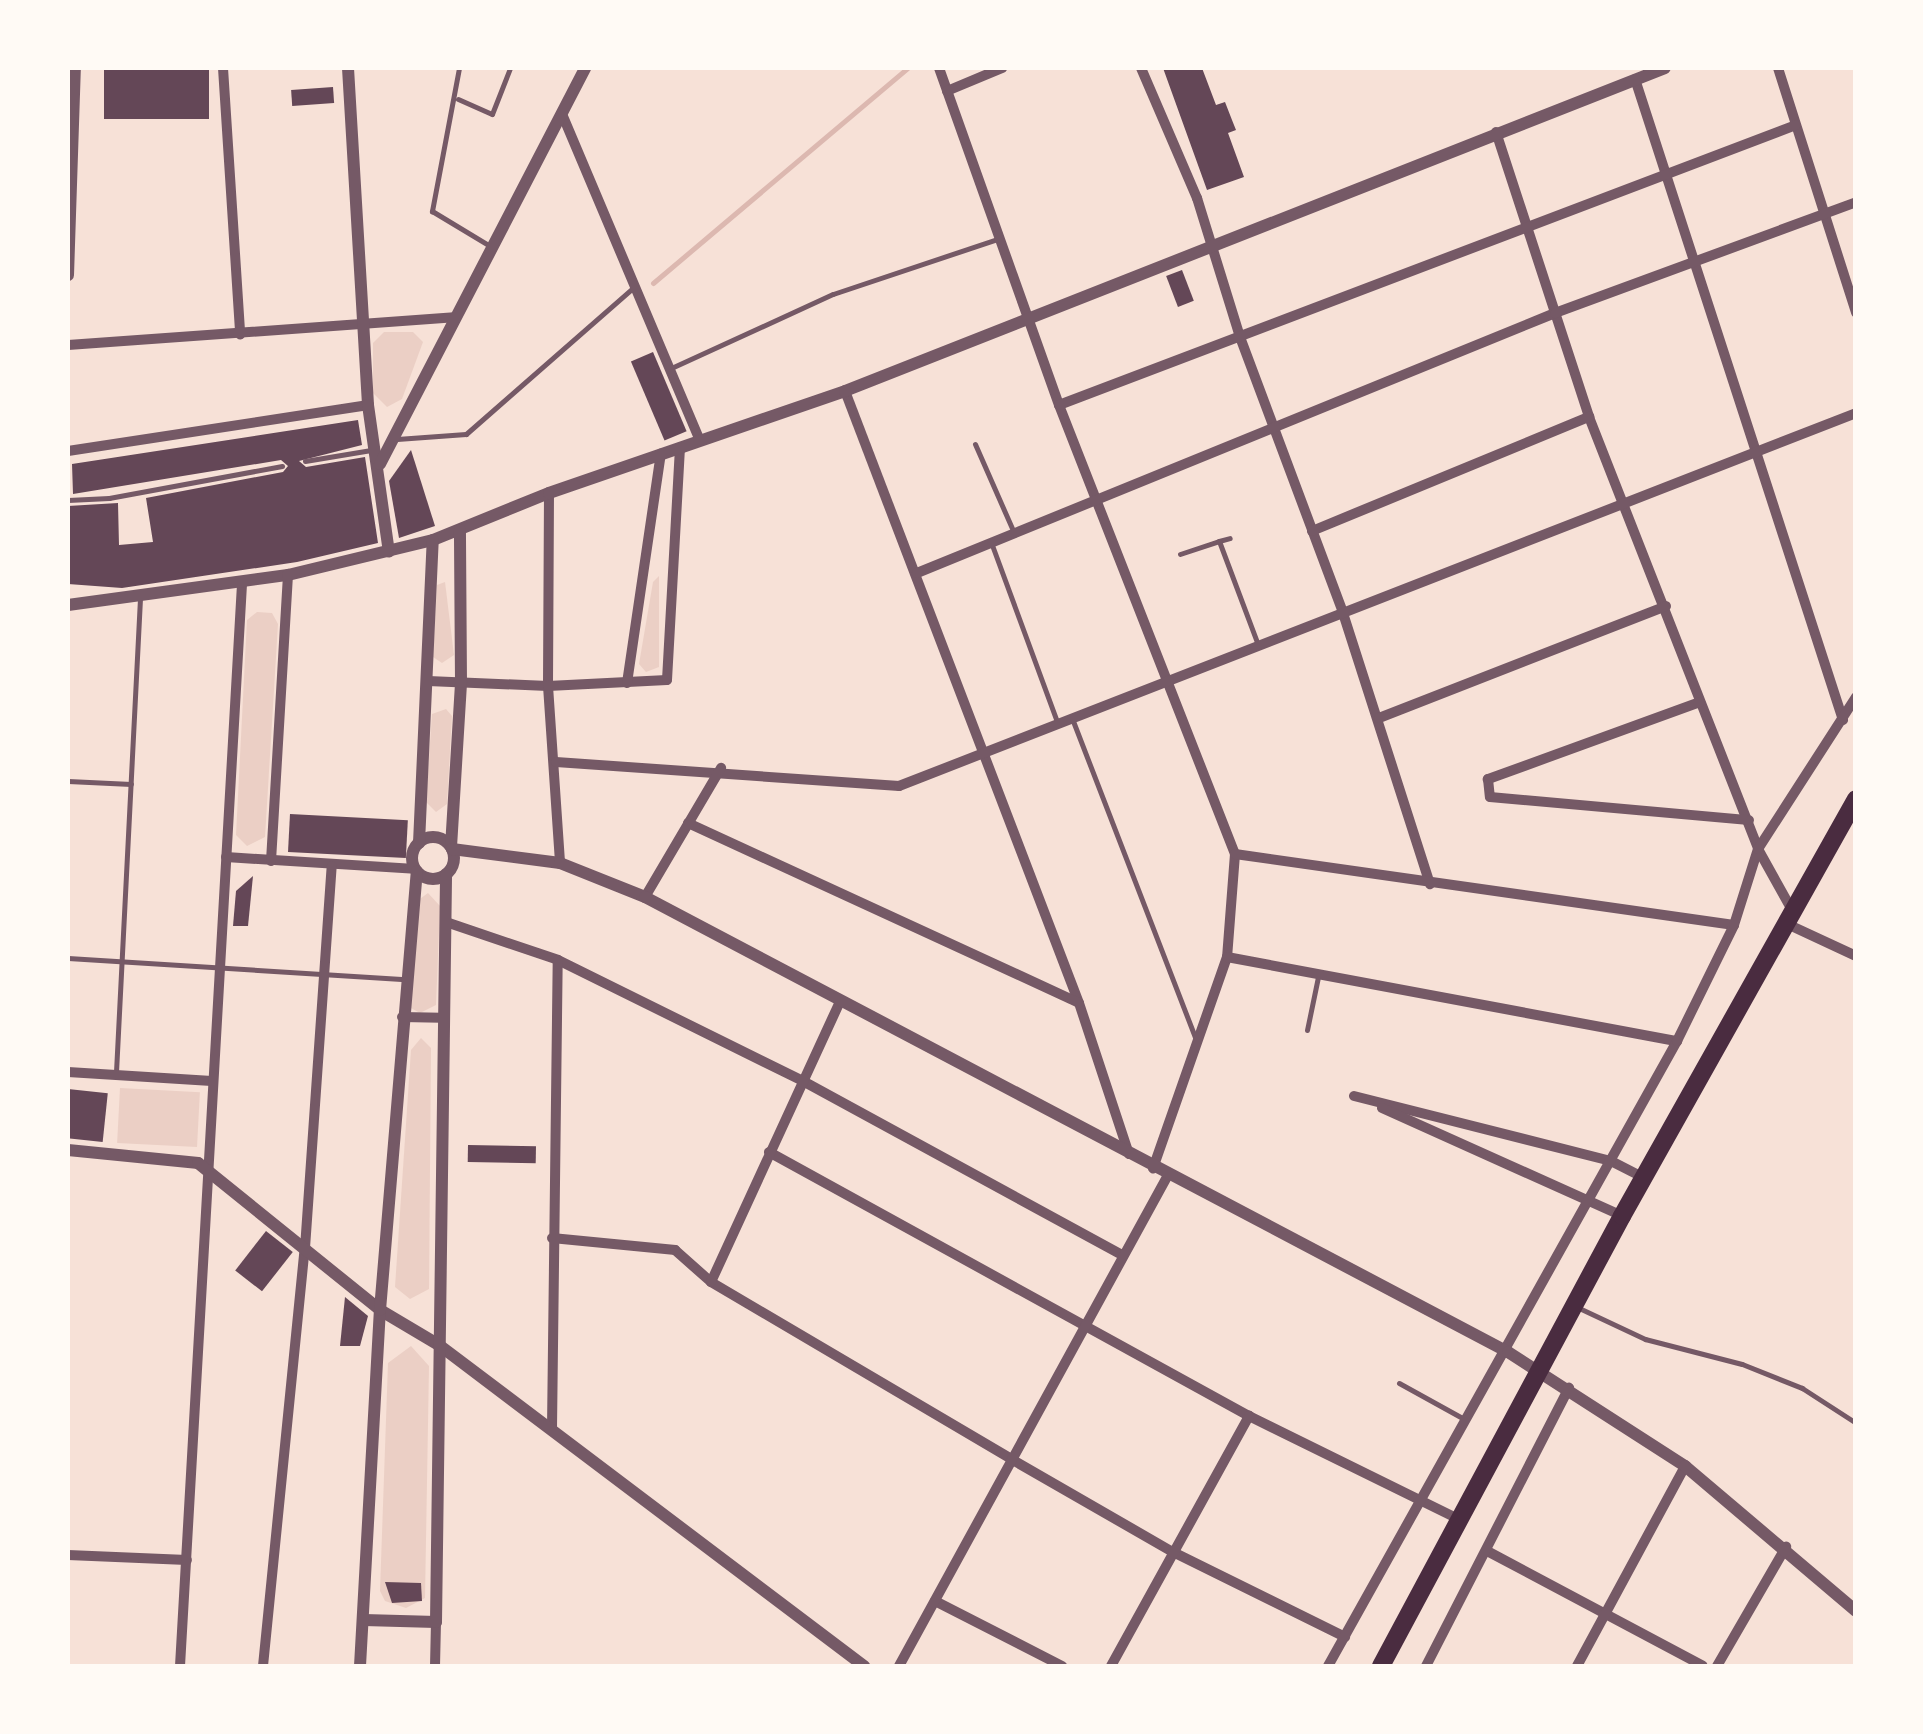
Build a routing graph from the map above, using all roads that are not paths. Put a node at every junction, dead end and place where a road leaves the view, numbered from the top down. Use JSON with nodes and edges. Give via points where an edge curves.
{"nodes":[{"id":1,"x":75,"y":68,"type":"edge"},
{"id":2,"x":224,"y":68,"type":"edge"},
{"id":3,"x":348,"y":68,"type":"edge"},
{"id":4,"x":459,"y":68,"type":"edge"},
{"id":5,"x":510,"y":68,"type":"edge"},
{"id":6,"x":585,"y":68,"type":"edge"},
{"id":7,"x":939,"y":68,"type":"edge"},
{"id":8,"x":1002,"y":68,"type":"edge"},
{"id":9,"x":1141,"y":68,"type":"edge"},
{"id":10,"x":1666,"y":68,"type":"edge"},
{"id":11,"x":1778,"y":68,"type":"edge"},
{"id":12,"x":1635,"y":79,"type":"junction"},
{"id":13,"x":946,"y":91,"type":"junction"},
{"id":14,"x":458,"y":98,"type":"junction"},
{"id":15,"x":562,"y":114,"type":"junction"},
{"id":16,"x":1796,"y":125,"type":"junction"},
{"id":17,"x":1496,"y":132,"type":"junction"},
{"id":18,"x":1665,"y":174,"type":"junction"},
{"id":19,"x":1856,"y":202,"type":"edge"},
{"id":20,"x":1823,"y":214,"type":"junction"},
{"id":21,"x":1526,"y":226,"type":"junction"},
{"id":22,"x":1000,"y":238,"type":"junction"},
{"id":23,"x":1210,"y":244,"type":"junction"},
{"id":24,"x":490,"y":246,"type":"junction"},
{"id":25,"x":1690,"y":261,"type":"junction"},
{"id":26,"x":68,"y":274,"type":"edge"},
{"id":27,"x":634,"y":288,"type":"junction"},
{"id":28,"x":1554,"y":313,"type":"junction"},
{"id":29,"x":1856,"y":313,"type":"edge"},
{"id":30,"x":454,"y":317,"type":"junction"},
{"id":31,"x":1029,"y":318,"type":"junction"},
{"id":32,"x":364,"y":326,"type":"junction"},
{"id":33,"x":240,"y":334,"type":"junction"},
{"id":34,"x":1240,"y":337,"type":"junction"},
{"id":35,"x":68,"y":345,"type":"edge"},
{"id":36,"x":668,"y":370,"type":"junction"},
{"id":37,"x":845,"y":391,"type":"junction"},
{"id":38,"x":1059,"y":404,"type":"junction"},
{"id":39,"x":368,"y":405,"type":"junction"},
{"id":40,"x":1856,"y":414,"type":"edge"},
{"id":41,"x":1589,"y":417,"type":"junction"},
{"id":42,"x":1274,"y":428,"type":"junction"},
{"id":43,"x":391,"y":439,"type":"junction"},
{"id":44,"x":700,"y":440,"type":"junction"},
{"id":45,"x":975,"y":444,"type":"dead end"},
{"id":46,"x":680,"y":447,"type":"junction"},
{"id":47,"x":376,"y":449,"type":"junction"},
{"id":48,"x":68,"y":451,"type":"edge"},
{"id":49,"x":1754,"y":452,"type":"junction"},
{"id":50,"x":661,"y":454,"type":"junction"},
{"id":51,"x":305,"y":461,"type":"dead end"},
{"id":52,"x":282,"y":466,"type":"dead end"},
{"id":53,"x":380,"y":467,"type":"junction"},
{"id":54,"x":549,"y":493,"type":"junction"},
{"id":55,"x":1096,"y":499,"type":"junction"},
{"id":56,"x":1625,"y":499,"type":"junction"},
{"id":57,"x":68,"y":500,"type":"edge"},
{"id":58,"x":460,"y":530,"type":"junction"},
{"id":59,"x":1312,"y":530,"type":"junction"},
{"id":60,"x":1014,"y":533,"type":"junction"},
{"id":61,"x":1230,"y":538,"type":"dead end"},
{"id":62,"x":433,"y":540,"type":"junction"},
{"id":63,"x":1219,"y":541,"type":"junction"},
{"id":64,"x":991,"y":542,"type":"junction"},
{"id":65,"x":389,"y":552,"type":"junction"},
{"id":66,"x":1180,"y":554,"type":"dead end"},
{"id":67,"x":917,"y":573,"type":"junction"},
{"id":68,"x":288,"y":576,"type":"junction"},
{"id":69,"x":242,"y":583,"type":"junction"},
{"id":70,"x":140,"y":599,"type":"junction"},
{"id":71,"x":68,"y":605,"type":"edge"},
{"id":72,"x":1666,"y":606,"type":"junction"},
{"id":73,"x":1342,"y":610,"type":"junction"},
{"id":74,"x":1257,"y":642,"type":"junction"},
{"id":75,"x":1164,"y":678,"type":"junction"},
{"id":76,"x":428,"y":681,"type":"junction"},
{"id":77,"x":461,"y":682,"type":"junction"},
{"id":78,"x":627,"y":682,"type":"junction"},
{"id":79,"x":548,"y":686,"type":"junction"},
{"id":80,"x":1856,"y":697,"type":"edge"},
{"id":81,"x":1700,"y":702,"type":"junction"},
{"id":82,"x":1071,"y":716,"type":"junction"},
{"id":83,"x":1379,"y":718,"type":"junction"},
{"id":84,"x":1843,"y":720,"type":"junction"},
{"id":85,"x":1057,"y":722,"type":"junction"},
{"id":86,"x":986,"y":752,"type":"junction"},
{"id":87,"x":556,"y":762,"type":"junction"},
{"id":88,"x":721,"y":768,"type":"junction"},
{"id":89,"x":68,"y":781,"type":"edge"},
{"id":90,"x":131,"y":784,"type":"junction"},
{"id":91,"x":1856,"y":800,"type":"edge"},
{"id":92,"x":1748,"y":820,"type":"junction"},
{"id":93,"x":688,"y":823,"type":"junction"},
{"id":94,"x":419,"y":842,"type":"junction"},
{"id":95,"x":451,"y":848,"type":"junction"},
{"id":96,"x":1758,"y":849,"type":"junction"},
{"id":97,"x":1234,"y":854,"type":"junction"},
{"id":98,"x":226,"y":857,"type":"junction"},
{"id":99,"x":271,"y":862,"type":"junction"},
{"id":100,"x":560,"y":863,"type":"junction"},
{"id":101,"x":332,"y":866,"type":"junction"},
{"id":102,"x":416,"y":871,"type":"junction"},
{"id":103,"x":446,"y":874,"type":"junction"},
{"id":104,"x":1430,"y":884,"type":"junction"},
{"id":105,"x":645,"y":897,"type":"junction"},
{"id":106,"x":1789,"y":917,"type":"junction"},
{"id":107,"x":446,"y":922,"type":"junction"},
{"id":108,"x":1734,"y":925,"type":"junction"},
{"id":109,"x":1856,"y":956,"type":"edge"},
{"id":110,"x":1227,"y":957,"type":"junction"},
{"id":111,"x":68,"y":958,"type":"edge"},
{"id":112,"x":558,"y":960,"type":"junction"},
{"id":113,"x":124,"y":962,"type":"junction"},
{"id":114,"x":216,"y":968,"type":"junction"},
{"id":115,"x":1319,"y":974,"type":"junction"},
{"id":116,"x":324,"y":976,"type":"junction"},
{"id":117,"x":404,"y":979,"type":"junction"},
{"id":118,"x":1079,"y":1003,"type":"junction"},
{"id":119,"x":839,"y":1004,"type":"junction"},
{"id":120,"x":401,"y":1017,"type":"junction"},
{"id":121,"x":441,"y":1018,"type":"junction"},
{"id":122,"x":1307,"y":1030,"type":"dead end"},
{"id":123,"x":1677,"y":1041,"type":"junction"},
{"id":124,"x":1198,"y":1045,"type":"junction"},
{"id":125,"x":68,"y":1072,"type":"edge"},
{"id":126,"x":116,"y":1075,"type":"junction"},
{"id":127,"x":212,"y":1080,"type":"junction"},
{"id":128,"x":801,"y":1080,"type":"junction"},
{"id":129,"x":68,"y":1150,"type":"edge"},
{"id":130,"x":769,"y":1152,"type":"junction"},
{"id":131,"x":1129,"y":1155,"type":"junction"},
{"id":132,"x":1612,"y":1161,"type":"junction"},
{"id":133,"x":1153,"y":1168,"type":"junction"},
{"id":134,"x":208,"y":1169,"type":"junction"},
{"id":135,"x":1168,"y":1175,"type":"junction"},
{"id":136,"x":1644,"y":1177,"type":"junction"},
{"id":137,"x":1590,"y":1200,"type":"junction"},
{"id":138,"x":1622,"y":1216,"type":"junction"},
{"id":139,"x":552,"y":1238,"type":"junction"},
{"id":140,"x":305,"y":1248,"type":"junction"},
{"id":141,"x":1122,"y":1255,"type":"junction"},
{"id":142,"x":711,"y":1282,"type":"junction"},
{"id":143,"x":1576,"y":1306,"type":"junction"},
{"id":144,"x":380,"y":1310,"type":"junction"},
{"id":145,"x":1084,"y":1325,"type":"junction"},
{"id":146,"x":439,"y":1345,"type":"junction"},
{"id":147,"x":1508,"y":1352,"type":"junction"},
{"id":148,"x":1541,"y":1370,"type":"junction"},
{"id":149,"x":1399,"y":1383,"type":"dead end"},
{"id":150,"x":1569,"y":1388,"type":"junction"},
{"id":151,"x":1249,"y":1416,"type":"junction"},
{"id":152,"x":1468,"y":1421,"type":"junction"},
{"id":153,"x":1856,"y":1423,"type":"edge"},
{"id":154,"x":552,"y":1428,"type":"junction"},
{"id":155,"x":1011,"y":1460,"type":"junction"},
{"id":156,"x":1684,"y":1466,"type":"junction"},
{"id":157,"x":1423,"y":1502,"type":"junction"},
{"id":158,"x":1462,"y":1521,"type":"junction"},
{"id":159,"x":1786,"y":1547,"type":"junction"},
{"id":160,"x":1173,"y":1552,"type":"junction"},
{"id":161,"x":1489,"y":1552,"type":"junction"},
{"id":162,"x":68,"y":1554,"type":"edge"},
{"id":163,"x":187,"y":1560,"type":"junction"},
{"id":164,"x":935,"y":1601,"type":"junction"},
{"id":165,"x":1856,"y":1610,"type":"edge"},
{"id":166,"x":1605,"y":1618,"type":"junction"},
{"id":167,"x":364,"y":1620,"type":"junction"},
{"id":168,"x":436,"y":1622,"type":"junction"},
{"id":169,"x":1345,"y":1637,"type":"junction"},
{"id":170,"x":180,"y":1666,"type":"edge"},
{"id":171,"x":264,"y":1666,"type":"edge"},
{"id":172,"x":360,"y":1666,"type":"edge"},
{"id":173,"x":435,"y":1666,"type":"edge"},
{"id":174,"x":864,"y":1666,"type":"edge"},
{"id":175,"x":899,"y":1666,"type":"edge"},
{"id":176,"x":1062,"y":1666,"type":"edge"},
{"id":177,"x":1111,"y":1666,"type":"edge"},
{"id":178,"x":1328,"y":1666,"type":"edge"},
{"id":179,"x":1381,"y":1666,"type":"edge"},
{"id":180,"x":1426,"y":1666,"type":"edge"},
{"id":181,"x":1578,"y":1666,"type":"edge"},
{"id":182,"x":1704,"y":1666,"type":"edge"},
{"id":183,"x":1717,"y":1666,"type":"edge"}],
"edges":[{"from":1,"to":26,"type":"street"},
{"from":2,"to":33,"type":"street"},
{"from":3,"to":32,"type":"street"},
{"from":4,"to":14,"type":"lane"},
{"from":5,"to":14,"type":"lane","via":[[492,114]]},
{"from":6,"to":15,"type":"street"},
{"from":7,"to":13,"type":"street"},
{"from":8,"to":13,"type":"street"},
{"from":9,"to":23,"type":"street"},
{"from":10,"to":12,"type":"street"},
{"from":11,"to":16,"type":"street"},
{"from":12,"to":17,"type":"street"},
{"from":12,"to":18,"type":"street"},
{"from":13,"to":22,"type":"street"},
{"from":14,"to":24,"type":"lane","via":[[432,211]]},
{"from":15,"to":24,"type":"street"},
{"from":15,"to":27,"type":"street"},
{"from":16,"to":18,"type":"street"},
{"from":16,"to":20,"type":"street"},
{"from":17,"to":21,"type":"street"},
{"from":17,"to":23,"type":"street"},
{"from":18,"to":21,"type":"street"},
{"from":18,"to":25,"type":"street"},
{"from":19,"to":20,"type":"street"},
{"from":20,"to":25,"type":"street"},
{"from":20,"to":29,"type":"street"},
{"from":21,"to":28,"type":"street"},
{"from":21,"to":34,"type":"street"},
{"from":22,"to":31,"type":"street"},
{"from":22,"to":36,"type":"lane","via":[[833,294]]},
{"from":23,"to":31,"type":"street"},
{"from":23,"to":34,"type":"street"},
{"from":24,"to":30,"type":"street"},
{"from":25,"to":28,"type":"street"},
{"from":25,"to":49,"type":"street"},
{"from":27,"to":36,"type":"street"},
{"from":27,"to":43,"type":"lane","via":[[466,434]]},
{"from":28,"to":41,"type":"street"},
{"from":28,"to":42,"type":"street"},
{"from":30,"to":32,"type":"street"},
{"from":30,"to":43,"type":"street"},
{"from":31,"to":37,"type":"street"},
{"from":31,"to":38,"type":"street"},
{"from":32,"to":33,"type":"street"},
{"from":32,"to":39,"type":"street"},
{"from":33,"to":35,"type":"street"},
{"from":34,"to":38,"type":"street"},
{"from":34,"to":42,"type":"street"},
{"from":36,"to":44,"type":"street"},
{"from":37,"to":44,"type":"street"},
{"from":37,"to":67,"type":"street"},
{"from":38,"to":55,"type":"street"},
{"from":39,"to":47,"type":"street"},
{"from":39,"to":48,"type":"street"},
{"from":40,"to":49,"type":"street"},
{"from":41,"to":56,"type":"street"},
{"from":41,"to":59,"type":"street"},
{"from":42,"to":55,"type":"street"},
{"from":42,"to":59,"type":"street"},
{"from":43,"to":53,"type":"street"},
{"from":44,"to":46,"type":"street"},
{"from":45,"to":60,"type":"lane"},
{"from":46,"to":50,"type":"street"},
{"from":46,"to":78,"type":"street","via":[[670,664],[660,683]]},
{"from":47,"to":51,"type":"lane"},
{"from":47,"to":53,"type":"street"},
{"from":49,"to":56,"type":"street"},
{"from":49,"to":84,"type":"street"},
{"from":50,"to":54,"type":"street"},
{"from":50,"to":78,"type":"street"},
{"from":52,"to":57,"type":"lane"},
{"from":53,"to":65,"type":"street"},
{"from":54,"to":58,"type":"street"},
{"from":54,"to":79,"type":"street"},
{"from":55,"to":60,"type":"street"},
{"from":55,"to":75,"type":"street"},
{"from":56,"to":72,"type":"street"},
{"from":56,"to":73,"type":"street"},
{"from":58,"to":62,"type":"street"},
{"from":58,"to":77,"type":"street"},
{"from":59,"to":73,"type":"street"},
{"from":60,"to":64,"type":"street"},
{"from":61,"to":63,"type":"lane"},
{"from":62,"to":65,"type":"street"},
{"from":62,"to":76,"type":"street"},
{"from":63,"to":66,"type":"lane"},
{"from":63,"to":74,"type":"lane"},
{"from":64,"to":67,"type":"street"},
{"from":64,"to":85,"type":"lane"},
{"from":65,"to":68,"type":"street"},
{"from":67,"to":86,"type":"street"},
{"from":68,"to":69,"type":"street"},
{"from":68,"to":99,"type":"street"},
{"from":69,"to":70,"type":"street"},
{"from":69,"to":98,"type":"street"},
{"from":70,"to":71,"type":"street"},
{"from":70,"to":90,"type":"lane"},
{"from":72,"to":81,"type":"street"},
{"from":72,"to":83,"type":"street"},
{"from":73,"to":74,"type":"street"},
{"from":73,"to":83,"type":"street"},
{"from":74,"to":75,"type":"street"},
{"from":75,"to":82,"type":"street"},
{"from":75,"to":97,"type":"street"},
{"from":76,"to":77,"type":"street"},
{"from":76,"to":94,"type":"street"},
{"from":77,"to":79,"type":"street"},
{"from":77,"to":95,"type":"street"},
{"from":78,"to":79,"type":"street"},
{"from":79,"to":87,"type":"street"},
{"from":80,"to":84,"type":"street"},
{"from":81,"to":92,"type":"street"},
{"from":81,"to":92,"type":"street","via":[[1488,779],[1490,797]]},
{"from":82,"to":85,"type":"street"},
{"from":82,"to":124,"type":"lane"},
{"from":83,"to":104,"type":"street"},
{"from":84,"to":96,"type":"street"},
{"from":85,"to":86,"type":"street"},
{"from":86,"to":88,"type":"street","via":[[899,786]]},
{"from":86,"to":118,"type":"street"},
{"from":87,"to":88,"type":"street"},
{"from":87,"to":100,"type":"street"},
{"from":88,"to":93,"type":"street"},
{"from":89,"to":90,"type":"lane"},
{"from":90,"to":113,"type":"lane"},
{"from":91,"to":106,"type":"main road"},
{"from":92,"to":96,"type":"street"},
{"from":93,"to":105,"type":"street"},
{"from":93,"to":118,"type":"street"},
{"from":94,"to":95,"type":"street","via":[[436,838]]},
{"from":94,"to":102,"type":"street"},
{"from":95,"to":100,"type":"street"},
{"from":95,"to":103,"type":"street"},
{"from":96,"to":106,"type":"street"},
{"from":96,"to":108,"type":"street"},
{"from":97,"to":104,"type":"street"},
{"from":97,"to":110,"type":"street"},
{"from":98,"to":99,"type":"street"},
{"from":98,"to":114,"type":"street"},
{"from":99,"to":101,"type":"street"},
{"from":100,"to":105,"type":"street"},
{"from":101,"to":102,"type":"street"},
{"from":101,"to":116,"type":"street"},
{"from":102,"to":103,"type":"street","via":[[428,879]]},
{"from":102,"to":117,"type":"street"},
{"from":103,"to":107,"type":"street"},
{"from":104,"to":108,"type":"street"},
{"from":105,"to":119,"type":"street"},
{"from":106,"to":109,"type":"street"},
{"from":106,"to":136,"type":"main road"},
{"from":107,"to":112,"type":"street"},
{"from":107,"to":121,"type":"street"},
{"from":108,"to":123,"type":"street"},
{"from":110,"to":115,"type":"street"},
{"from":110,"to":124,"type":"street"},
{"from":111,"to":113,"type":"lane"},
{"from":112,"to":128,"type":"street"},
{"from":112,"to":139,"type":"street"},
{"from":113,"to":114,"type":"lane"},
{"from":113,"to":126,"type":"lane"},
{"from":114,"to":116,"type":"lane"},
{"from":114,"to":127,"type":"street"},
{"from":115,"to":122,"type":"lane"},
{"from":115,"to":123,"type":"street"},
{"from":116,"to":117,"type":"lane"},
{"from":116,"to":140,"type":"street"},
{"from":117,"to":120,"type":"street"},
{"from":118,"to":131,"type":"street"},
{"from":119,"to":128,"type":"street"},
{"from":119,"to":131,"type":"street"},
{"from":120,"to":121,"type":"street"},
{"from":120,"to":144,"type":"street"},
{"from":121,"to":146,"type":"street"},
{"from":123,"to":132,"type":"street"},
{"from":124,"to":133,"type":"street"},
{"from":125,"to":126,"type":"street"},
{"from":126,"to":127,"type":"street"},
{"from":127,"to":134,"type":"street"},
{"from":128,"to":130,"type":"street"},
{"from":128,"to":141,"type":"street"},
{"from":129,"to":134,"type":"street","via":[[198,1162]]},
{"from":130,"to":142,"type":"street"},
{"from":130,"to":145,"type":"street"},
{"from":131,"to":133,"type":"street"},
{"from":132,"to":136,"type":"street"},
{"from":132,"to":137,"type":"street"},
{"from":132,"to":137,"type":"street","via":[[1354,1096]]},
{"from":133,"to":135,"type":"street"},
{"from":134,"to":140,"type":"street"},
{"from":134,"to":163,"type":"street"},
{"from":135,"to":141,"type":"street"},
{"from":135,"to":147,"type":"street"},
{"from":136,"to":138,"type":"main road"},
{"from":137,"to":138,"type":"street"},
{"from":137,"to":147,"type":"street"},
{"from":138,"to":143,"type":"main road"},
{"from":139,"to":142,"type":"street","via":[[674,1250]]},
{"from":139,"to":154,"type":"street"},
{"from":140,"to":144,"type":"street"},
{"from":140,"to":171,"type":"street"},
{"from":141,"to":145,"type":"street"},
{"from":142,"to":155,"type":"street"},
{"from":143,"to":148,"type":"main road"},
{"from":143,"to":153,"type":"lane","via":[[1658,1343],[1742,1364],[1802,1388]]},
{"from":144,"to":146,"type":"street"},
{"from":144,"to":167,"type":"street"},
{"from":145,"to":151,"type":"street"},
{"from":145,"to":155,"type":"street"},
{"from":146,"to":154,"type":"street"},
{"from":146,"to":168,"type":"street"},
{"from":147,"to":148,"type":"street"},
{"from":147,"to":152,"type":"street"},
{"from":148,"to":150,"type":"street"},
{"from":148,"to":158,"type":"main road"},
{"from":149,"to":152,"type":"lane"},
{"from":150,"to":156,"type":"street"},
{"from":150,"to":161,"type":"street"},
{"from":151,"to":157,"type":"street"},
{"from":151,"to":160,"type":"street"},
{"from":152,"to":157,"type":"street"},
{"from":154,"to":174,"type":"street"},
{"from":155,"to":160,"type":"street"},
{"from":155,"to":164,"type":"street"},
{"from":156,"to":159,"type":"street"},
{"from":156,"to":166,"type":"street"},
{"from":157,"to":158,"type":"street"},
{"from":157,"to":169,"type":"street"},
{"from":158,"to":179,"type":"main road"},
{"from":159,"to":165,"type":"street"},
{"from":159,"to":183,"type":"street"},
{"from":160,"to":169,"type":"street"},
{"from":160,"to":177,"type":"street"},
{"from":161,"to":166,"type":"street"},
{"from":161,"to":180,"type":"street"},
{"from":162,"to":163,"type":"street"},
{"from":163,"to":170,"type":"street"},
{"from":164,"to":175,"type":"street"},
{"from":164,"to":176,"type":"street"},
{"from":166,"to":181,"type":"street"},
{"from":166,"to":182,"type":"street"},
{"from":167,"to":168,"type":"street"},
{"from":167,"to":172,"type":"street"},
{"from":168,"to":173,"type":"street"},
{"from":169,"to":178,"type":"street"}]}
